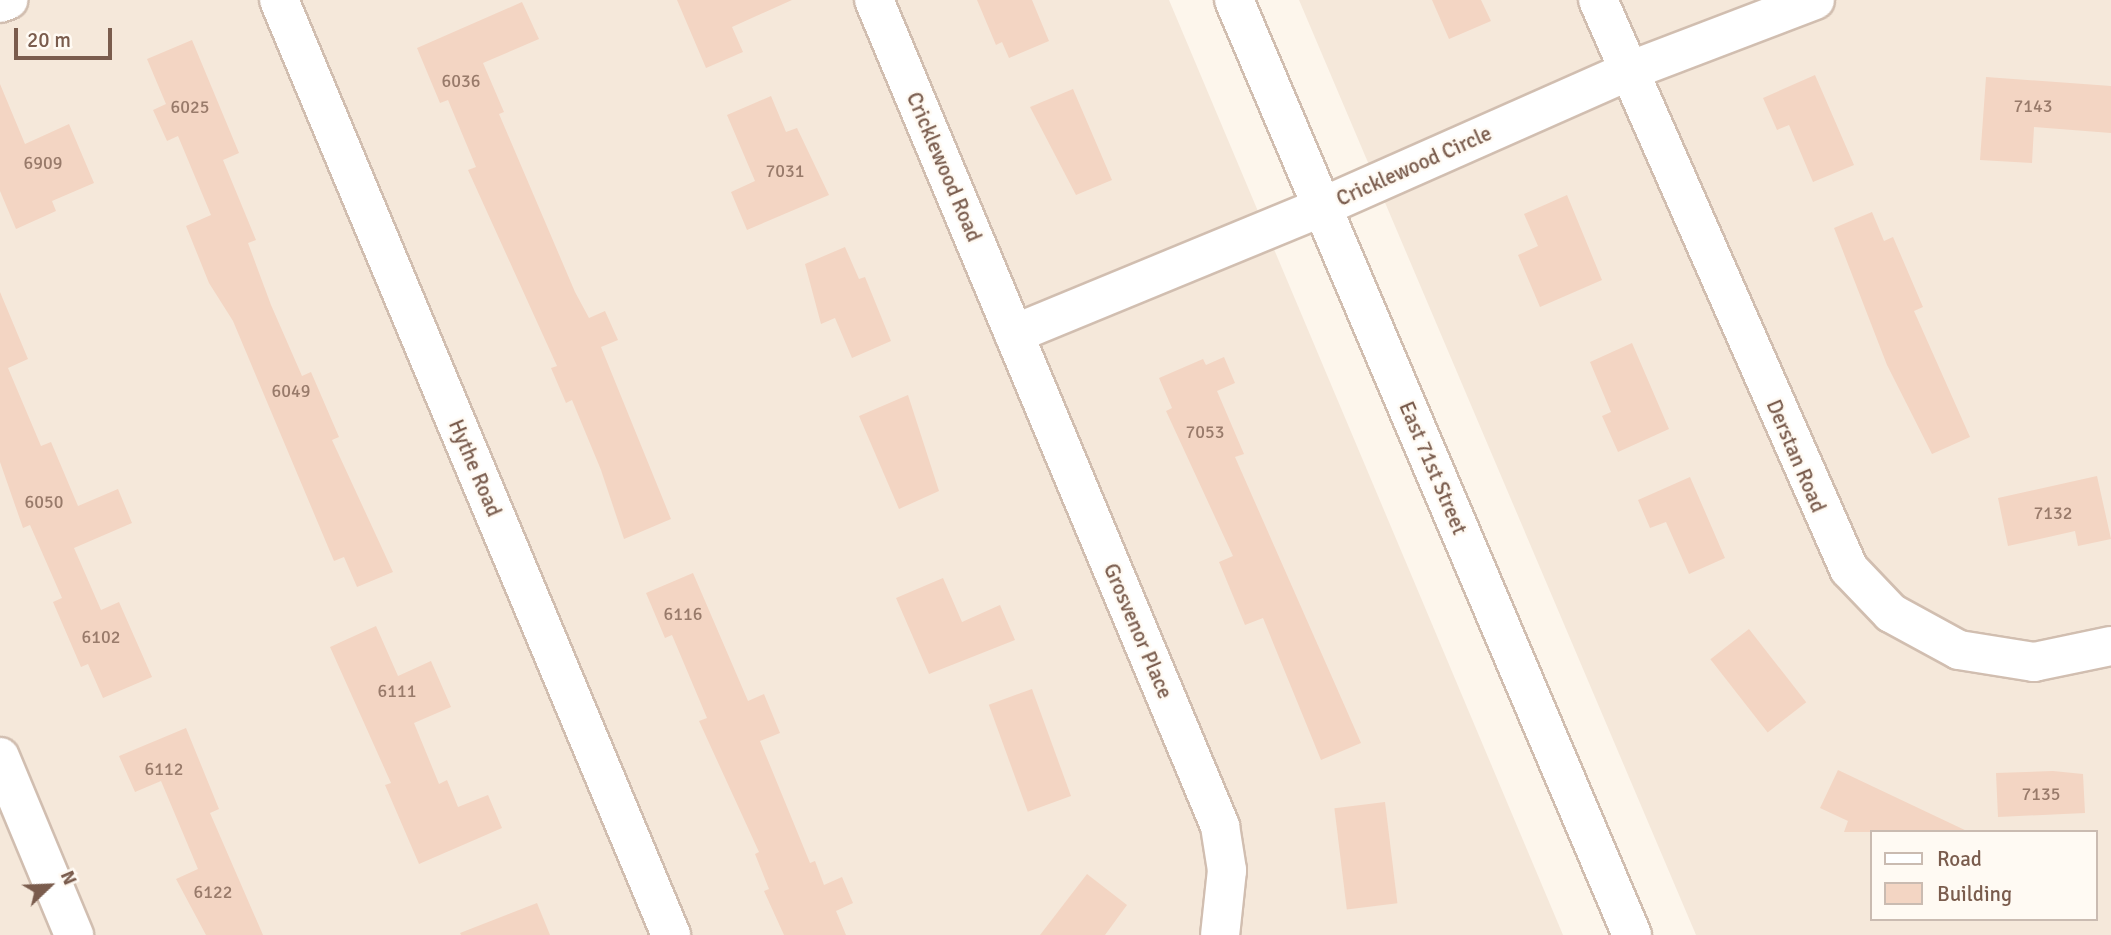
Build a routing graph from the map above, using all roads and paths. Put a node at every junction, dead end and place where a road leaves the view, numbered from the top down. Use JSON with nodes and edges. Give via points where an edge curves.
{"nodes":[{"id":1,"x":8,"y":0,"type":"edge"},
{"id":2,"x":279,"y":0,"type":"edge"},
{"id":3,"x":874,"y":0,"type":"edge"},
{"id":4,"x":1234,"y":0,"type":"edge"},
{"id":5,"x":1598,"y":0,"type":"edge"},
{"id":6,"x":1815,"y":0,"type":"edge"},
{"id":7,"x":0,"y":3,"type":"edge"},
{"id":8,"x":1629,"y":71,"type":"junction"},
{"id":9,"x":1322,"y":207,"type":"junction"},
{"id":10,"x":1014,"y":334,"type":"junction"},
{"id":11,"x":2111,"y":646,"type":"edge"},
{"id":12,"x":0,"y":757,"type":"edge"},
{"id":13,"x":74,"y":935,"type":"edge"},
{"id":14,"x":671,"y":935,"type":"edge"},
{"id":15,"x":1220,"y":935,"type":"edge"},
{"id":16,"x":1632,"y":935,"type":"edge"}],
"edges":[{"from":1,"to":7,"type":"street"},
{"from":2,"to":14,"type":"street","name":"Hythe Road"},
{"from":3,"to":10,"type":"street","name":"Cricklewood Road"},
{"from":4,"to":9,"type":"street","name":"East 71st Street"},
{"from":5,"to":8,"type":"street","name":"Derstan Road"},
{"from":6,"to":8,"type":"street","name":"Cricklewood Circle"},
{"from":8,"to":9,"type":"street","name":"Cricklewood Circle"},
{"from":8,"to":11,"type":"street","name":"Derstan Road","via":[[1849,569],[1891,613],[1959,650],[2034,662]]},
{"from":9,"to":10,"type":"street","name":"Cricklewood Circle"},
{"from":9,"to":16,"type":"street","name":"East 71st Street"},
{"from":10,"to":15,"type":"street","name":"Grosvenor Place","via":[[1220,826],[1227,870]]},
{"from":12,"to":13,"type":"street"}]}
